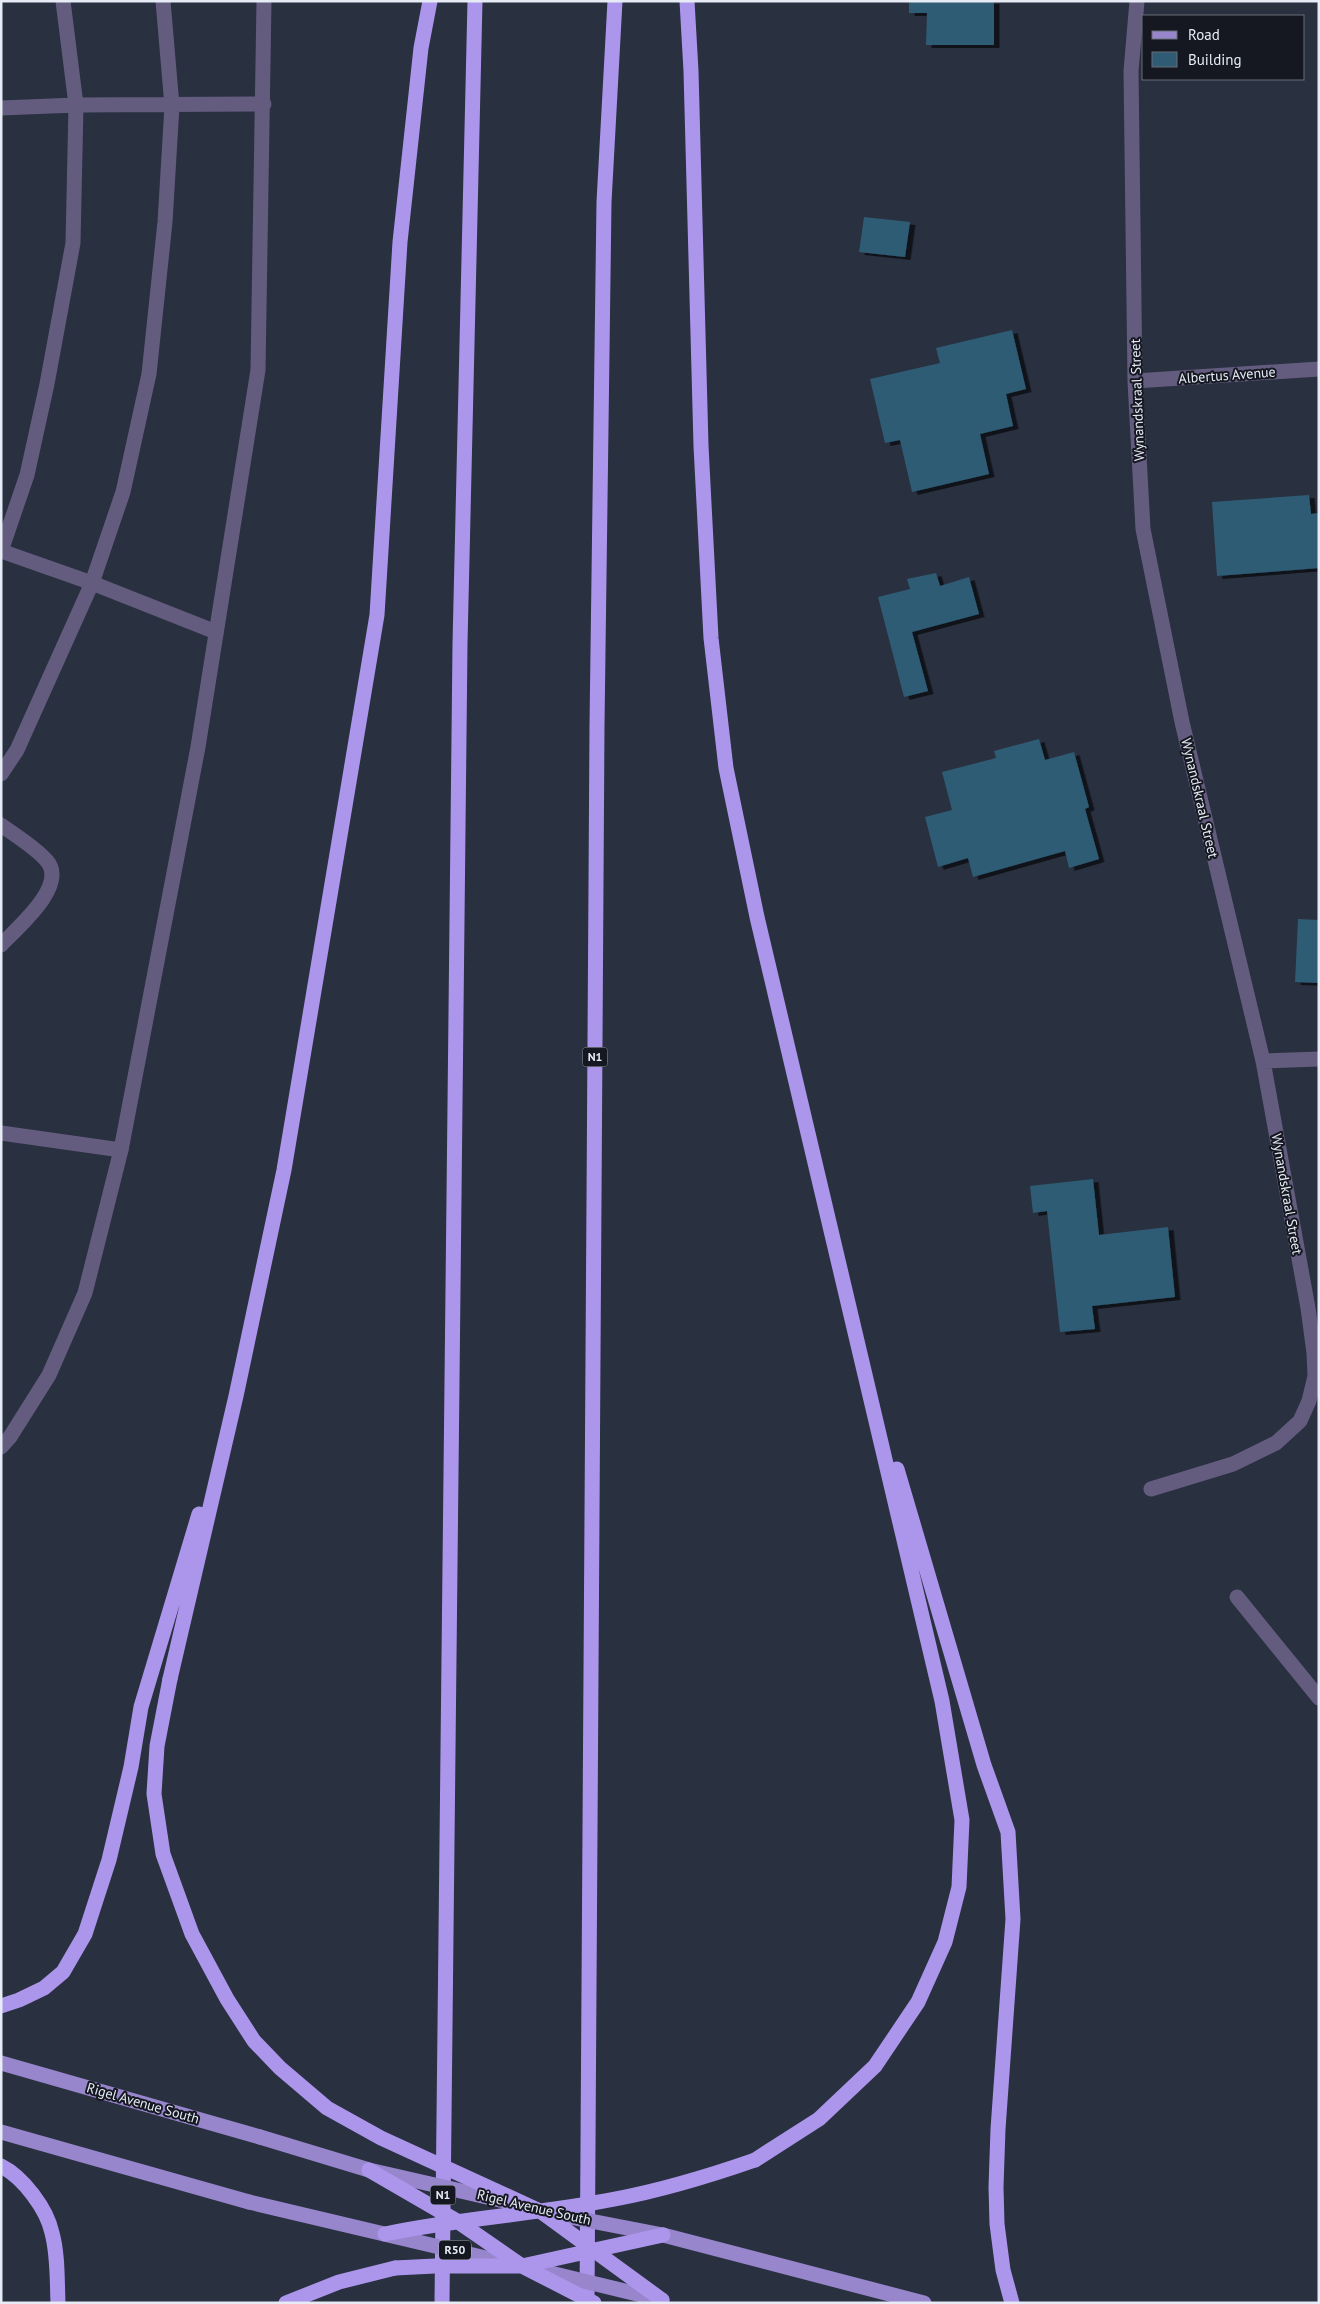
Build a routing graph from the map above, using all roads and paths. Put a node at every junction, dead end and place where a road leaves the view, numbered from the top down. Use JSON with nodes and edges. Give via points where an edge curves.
{"nodes":[{"id":1,"x":63,"y":1,"type":"edge"},
{"id":2,"x":162,"y":1,"type":"edge"},
{"id":3,"x":264,"y":1,"type":"edge"},
{"id":4,"x":430,"y":1,"type":"edge"},
{"id":5,"x":475,"y":1,"type":"edge"},
{"id":6,"x":615,"y":1,"type":"edge"},
{"id":7,"x":687,"y":1,"type":"edge"},
{"id":8,"x":1137,"y":1,"type":"edge"},
{"id":9,"x":264,"y":104,"type":"junction"},
{"id":10,"x":76,"y":105,"type":"junction"},
{"id":11,"x":172,"y":106,"type":"junction"},
{"id":12,"x":1,"y":108,"type":"edge"},
{"id":13,"x":1319,"y":369,"type":"edge"},
{"id":14,"x":1135,"y":381,"type":"junction"},
{"id":15,"x":1,"y":551,"type":"edge"},
{"id":16,"x":92,"y":583,"type":"junction"},
{"id":17,"x":216,"y":632,"type":"junction"},
{"id":18,"x":1,"y":774,"type":"edge"},
{"id":19,"x":1,"y":825,"type":"edge"},
{"id":20,"x":1,"y":945,"type":"edge"},
{"id":21,"x":1319,"y":1059,"type":"edge"},
{"id":22,"x":1263,"y":1061,"type":"junction"},
{"id":23,"x":1,"y":1133,"type":"edge"},
{"id":24,"x":121,"y":1150,"type":"junction"},
{"id":25,"x":847,"y":1298,"type":"junction"},
{"id":26,"x":236,"y":1396,"type":"junction"},
{"id":27,"x":1,"y":1446,"type":"edge"},
{"id":28,"x":1151,"y":1488,"type":"dead end"},
{"id":29,"x":1237,"y":1597,"type":"dead end"},
{"id":30,"x":1319,"y":1698,"type":"edge"},
{"id":31,"x":1,"y":2006,"type":"edge"},
{"id":32,"x":1,"y":2063,"type":"edge"},
{"id":33,"x":1,"y":2132,"type":"edge"},
{"id":34,"x":1,"y":2166,"type":"edge"},
{"id":35,"x":369,"y":2170,"type":"junction"},
{"id":36,"x":540,"y":2211,"type":"junction"},
{"id":37,"x":457,"y":2221,"type":"junction"},
{"id":38,"x":385,"y":2234,"type":"junction"},
{"id":39,"x":663,"y":2235,"type":"junction"},
{"id":40,"x":595,"y":2252,"type":"junction"},
{"id":41,"x":522,"y":2266,"type":"junction"},
{"id":42,"x":666,"y":2302,"type":"edge"},
{"id":43,"x":58,"y":2303,"type":"edge"},
{"id":44,"x":286,"y":2303,"type":"edge"},
{"id":45,"x":442,"y":2303,"type":"edge"},
{"id":46,"x":587,"y":2303,"type":"edge"},
{"id":47,"x":594,"y":2303,"type":"edge"},
{"id":48,"x":924,"y":2303,"type":"edge"},
{"id":49,"x":1012,"y":2303,"type":"edge"}],
"edges":[{"from":1,"to":10,"type":"street"},
{"from":2,"to":11,"type":"street"},
{"from":3,"to":9,"type":"street"},
{"from":4,"to":26,"type":"highway","via":[[421,48],[400,242],[377,615],[284,1170]]},
{"from":5,"to":45,"type":"highway","number":"N1","via":[[460,644]]},
{"from":6,"to":46,"type":"highway","number":"N1","via":[[604,202],[597,726]]},
{"from":7,"to":25,"type":"highway","via":[[700,446],[710,638],[726,768],[757,917]]},
{"from":8,"to":14,"type":"street","name":"Wynandskraal Street","via":[[1131,71]]},
{"from":9,"to":11,"type":"street"},
{"from":9,"to":17,"type":"street","via":[[258,370]]},
{"from":10,"to":11,"type":"street"},
{"from":10,"to":12,"type":"street"},
{"from":10,"to":15,"type":"street","via":[[73,243],[27,475]]},
{"from":11,"to":16,"type":"street","via":[[166,222],[149,374],[122,492]]},
{"from":13,"to":14,"type":"street","name":"Albertus Avenue"},
{"from":14,"to":22,"type":"street","name":"Wynandskraal Street","via":[[1143,529],[1182,722]]},
{"from":15,"to":16,"type":"street"},
{"from":16,"to":17,"type":"street"},
{"from":16,"to":18,"type":"street","via":[[18,750]]},
{"from":17,"to":24,"type":"street","via":[[198,747]]},
{"from":19,"to":20,"type":"street","via":[[46,860],[52,875],[48,893]]},
{"from":21,"to":22,"type":"street"},
{"from":22,"to":28,"type":"street","name":"Wynandskraal Street","via":[[1314,1353],[1315,1376],[1309,1401],[1300,1421],[1276,1443],[1233,1464]]},
{"from":23,"to":24,"type":"street"},
{"from":24,"to":27,"type":"street","via":[[85,1293],[49,1375]]},
{"from":25,"to":36,"type":"highway","bridge":true,"via":[[942,1701],[962,1820],[959,1887],[945,1942],[918,2002],[875,2066],[819,2119],[754,2160],[688,2183]]},
{"from":25,"to":49,"type":"highway","via":[[984,1765],[1008,1832],[1013,1919],[998,2129],[997,2215],[1003,2270]]},
{"from":26,"to":31,"type":"highway","via":[[141,1707],[109,1860],[85,1934],[63,1972],[44,1988]]},
{"from":26,"to":36,"type":"highway","bridge":true,"via":[[157,1746],[154,1794],[163,1854],[178,1901],[227,1999],[254,2041],[280,2068],[350,2122]]},
{"from":29,"to":30,"type":"street"},
{"from":32,"to":35,"type":"main road","name":"Rigel Avenue South","bridge":true},
{"from":33,"to":38,"type":"main road","number":"R50","bridge":true,"via":[[249,2202]]},
{"from":34,"to":43,"type":"highway","via":[[25,2185],[52,2231]]},
{"from":35,"to":36,"type":"main road","name":"Rigel Avenue South","bridge":true},
{"from":35,"to":37,"type":"highway","bridge":true},
{"from":36,"to":37,"type":"highway","bridge":true},
{"from":36,"to":39,"type":"main road","name":"Rigel Avenue South","bridge":true},
{"from":36,"to":40,"type":"highway","bridge":true},
{"from":37,"to":38,"type":"highway","bridge":true},
{"from":37,"to":41,"type":"highway","bridge":true},
{"from":38,"to":41,"type":"main road","number":"R50","bridge":true},
{"from":39,"to":40,"type":"highway","bridge":true},
{"from":39,"to":48,"type":"main road","name":"Rigel Avenue South"},
{"from":40,"to":41,"type":"highway","bridge":true},
{"from":40,"to":42,"type":"highway","bridge":true},
{"from":41,"to":42,"type":"main road","number":"R50","bridge":true},
{"from":41,"to":44,"type":"highway","bridge":true,"via":[[395,2268],[339,2282]]},
{"from":41,"to":47,"type":"highway","bridge":true}]}
